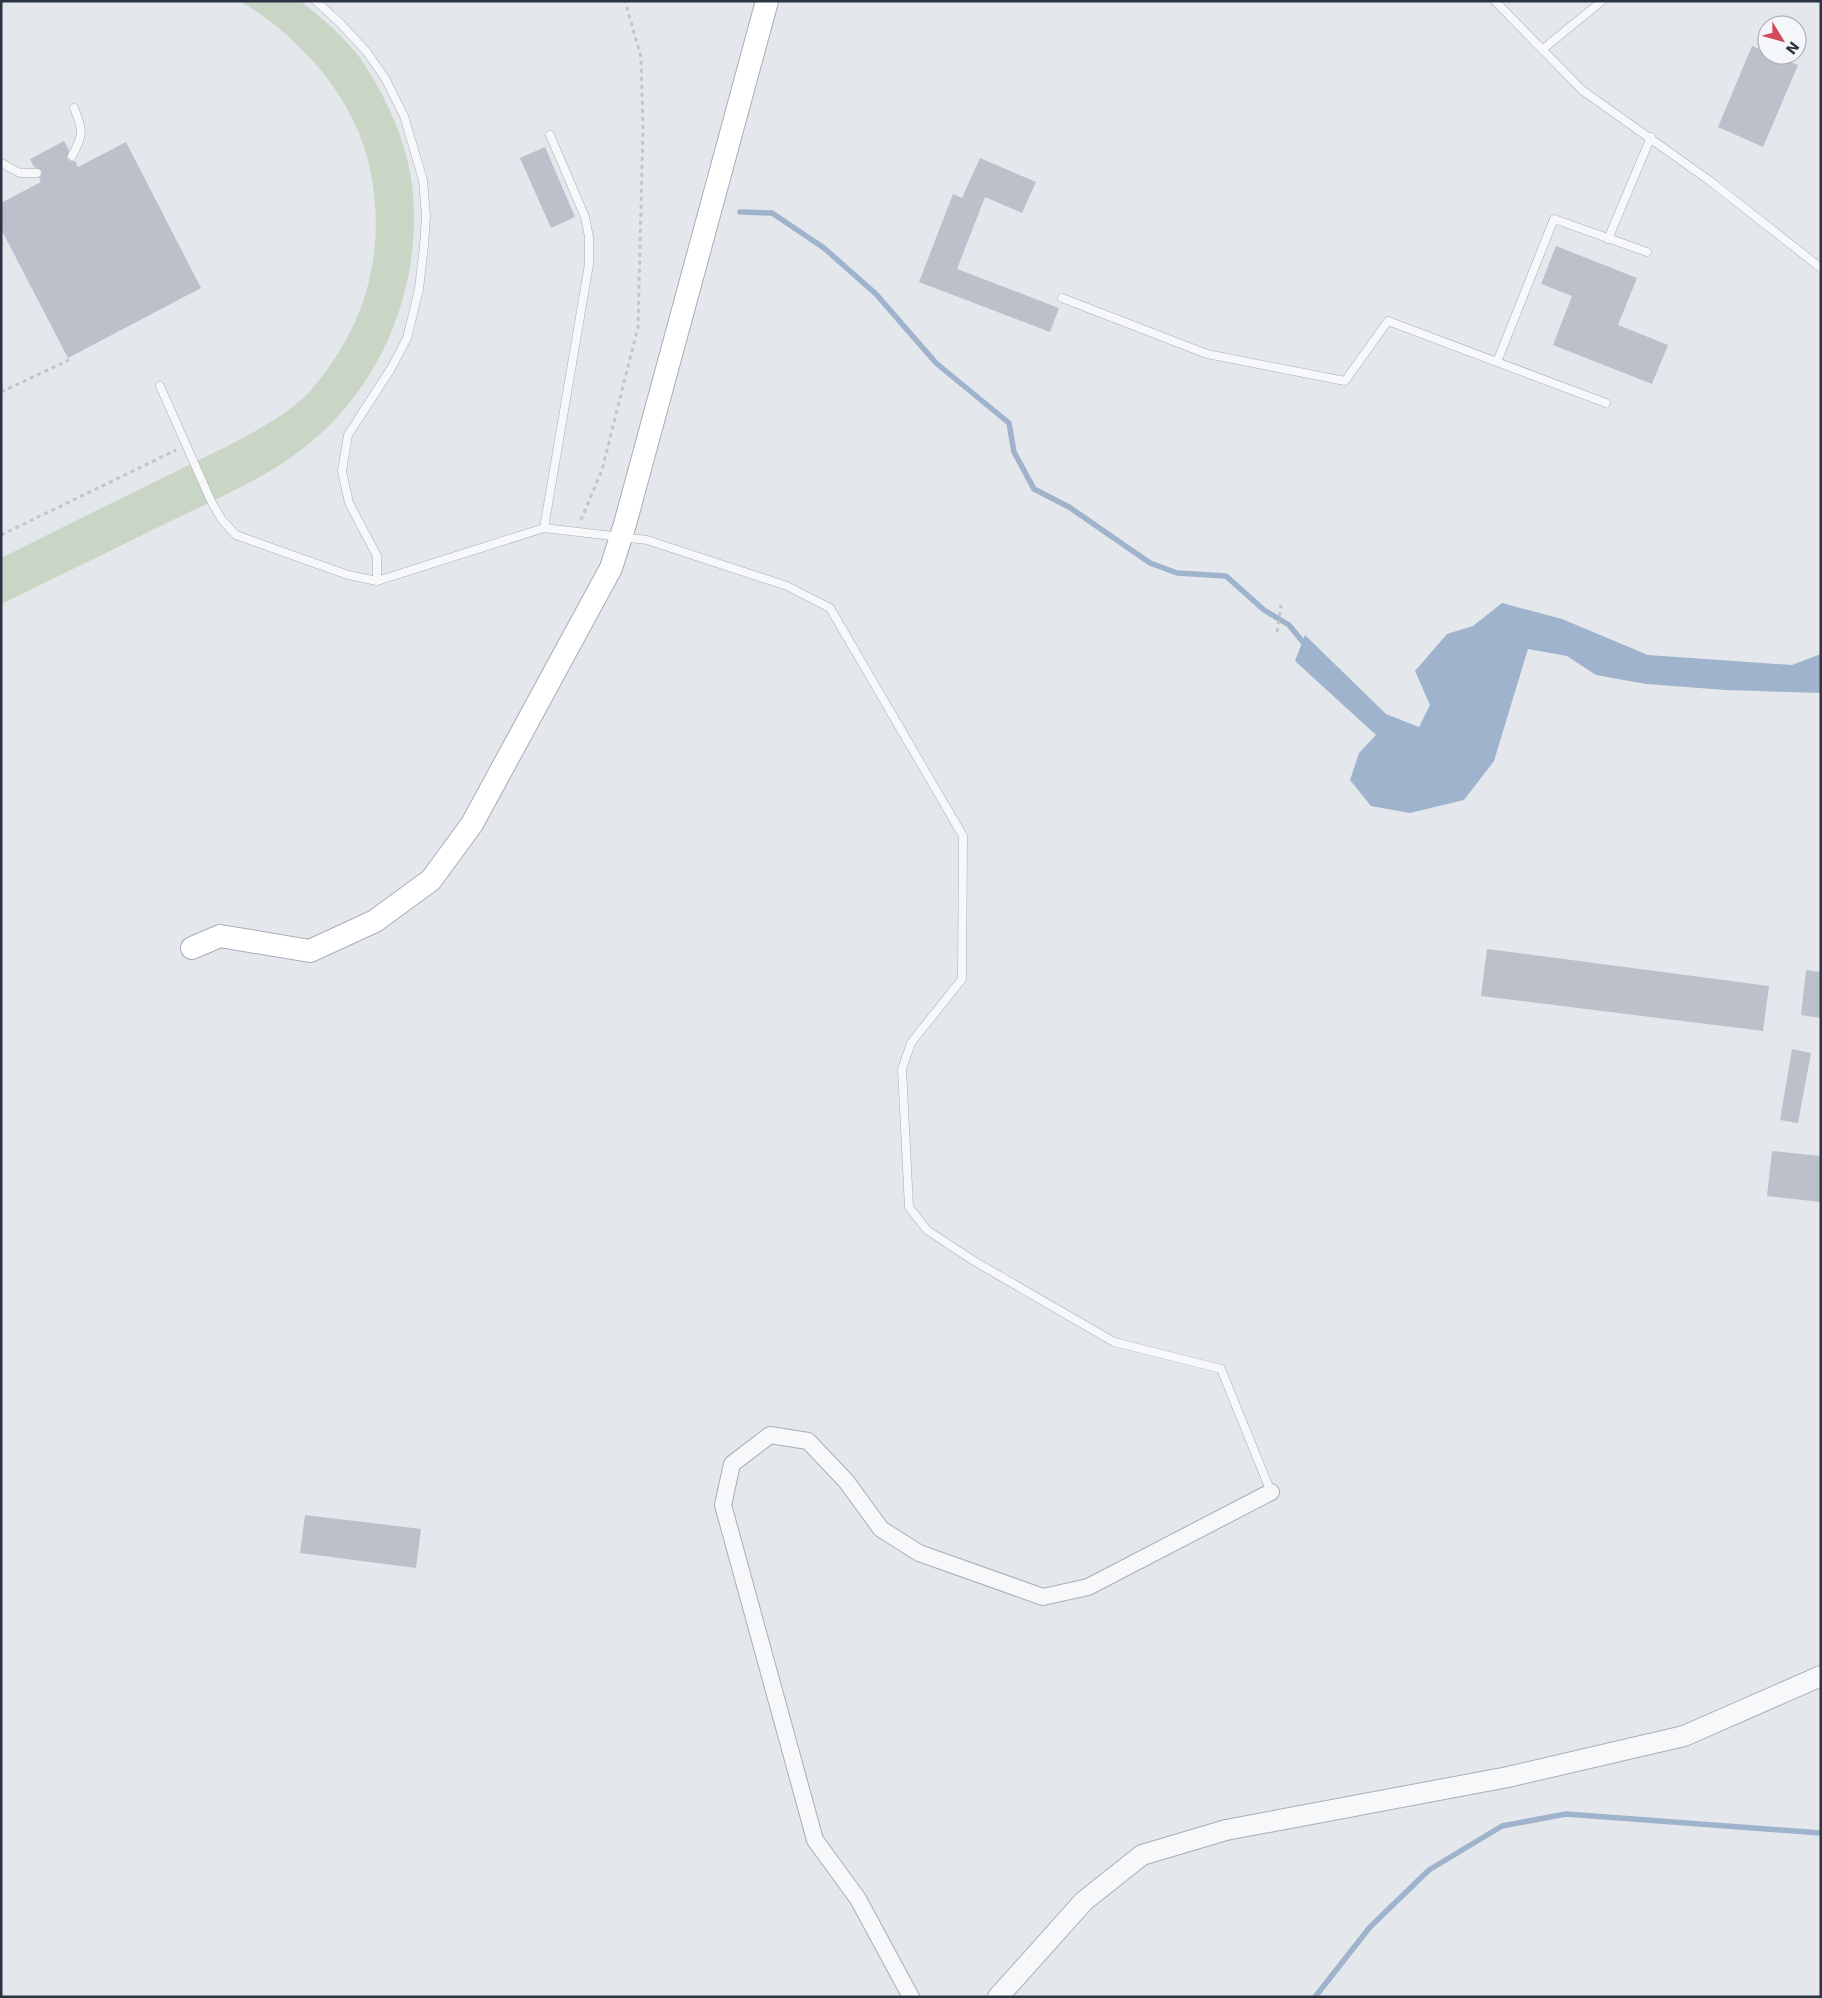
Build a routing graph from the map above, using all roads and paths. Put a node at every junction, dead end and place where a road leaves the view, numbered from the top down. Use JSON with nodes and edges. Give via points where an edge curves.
{"nodes":[{"id":1,"x":316,"y":1,"type":"edge"},
{"id":2,"x":625,"y":1,"type":"edge"},
{"id":3,"x":767,"y":1,"type":"edge"},
{"id":4,"x":1495,"y":1,"type":"edge"},
{"id":5,"x":1602,"y":1,"type":"edge"},
{"id":6,"x":1543,"y":49,"type":"junction"},
{"id":7,"x":74,"y":108,"type":"dead end"},
{"id":8,"x":550,"y":135,"type":"dead end"},
{"id":9,"x":1651,"y":137,"type":"junction"},
{"id":10,"x":72,"y":156,"type":"dead end"},
{"id":11,"x":1,"y":163,"type":"edge"},
{"id":12,"x":37,"y":173,"type":"dead end"},
{"id":13,"x":1608,"y":239,"type":"junction"},
{"id":14,"x":1647,"y":252,"type":"dead end"},
{"id":15,"x":1821,"y":268,"type":"edge"},
{"id":16,"x":1062,"y":298,"type":"dead end"},
{"id":17,"x":69,"y":360,"type":"dead end"},
{"id":18,"x":1497,"y":362,"type":"junction"},
{"id":19,"x":160,"y":386,"type":"dead end"},
{"id":20,"x":1,"y":392,"type":"edge"},
{"id":21,"x":1606,"y":403,"type":"dead end"},
{"id":22,"x":187,"y":445,"type":"junction"},
{"id":23,"x":544,"y":528,"type":"junction"},
{"id":24,"x":576,"y":532,"type":"junction"},
{"id":25,"x":1,"y":535,"type":"edge"},
{"id":26,"x":621,"y":537,"type":"junction"},
{"id":27,"x":377,"y":581,"type":"junction"},
{"id":28,"x":1281,"y":605,"type":"dead end"},
{"id":29,"x":1277,"y":632,"type":"dead end"},
{"id":30,"x":192,"y":948,"type":"dead end"},
{"id":31,"x":1270,"y":1492,"type":"joint"},
{"id":32,"x":1821,"y":1676,"type":"edge"},
{"id":33,"x":911,"y":1997,"type":"edge"},
{"id":34,"x":998,"y":1997,"type":"edge"}],
"edges":[{"from":1,"to":27,"type":"lane","via":[[360,44],[385,78],[404,116],[423,180],[424,246],[419,289],[407,338],[348,435],[342,471],[349,503],[377,556]]},
{"from":2,"to":24,"type":"path","via":[[640,57],[641,75],[643,128],[638,327],[602,470]]},
{"from":3,"to":26,"type":"main road"},
{"from":4,"to":6,"type":"lane"},
{"from":5,"to":6,"type":"lane"},
{"from":6,"to":9,"type":"lane","via":[[1582,90]]},
{"from":7,"to":10,"type":"lane","via":[[82,126],[81,140]]},
{"from":8,"to":23,"type":"lane","via":[[585,217],[589,264]]},
{"from":9,"to":13,"type":"lane"},
{"from":9,"to":15,"type":"lane"},
{"from":11,"to":12,"type":"lane","via":[[20,173]]},
{"from":13,"to":14,"type":"lane"},
{"from":13,"to":18,"type":"lane","via":[[1554,219]]},
{"from":16,"to":18,"type":"lane","via":[[1207,354],[1345,381],[1388,320]]},
{"from":17,"to":20,"type":"path"},
{"from":18,"to":21,"type":"lane"},
{"from":19,"to":22,"type":"lane"},
{"from":22,"to":25,"type":"path"},
{"from":22,"to":27,"type":"lane","via":[[211,501],[236,535],[348,576]]},
{"from":23,"to":24,"type":"lane"},
{"from":23,"to":27,"type":"lane"},
{"from":24,"to":26,"type":"lane"},
{"from":26,"to":30,"type":"main road","via":[[611,568],[472,824],[431,880],[374,921],[310,951],[220,936]]},
{"from":26,"to":31,"type":"lane","via":[[648,540],[787,586],[830,608],[963,836],[962,979],[911,1044],[902,1069],[909,1207],[926,1230],[1114,1342],[1221,1369]]},
{"from":28,"to":29,"type":"path"},
{"from":31,"to":33,"type":"street","via":[[1088,1586],[1043,1597],[919,1553],[881,1529],[846,1481],[808,1441],[770,1435],[732,1464],[723,1505],[815,1840],[858,1899]]},
{"from":32,"to":34,"type":"street","via":[[1684,1736],[1508,1777],[1226,1830],[1142,1854],[1084,1901]]}]}
